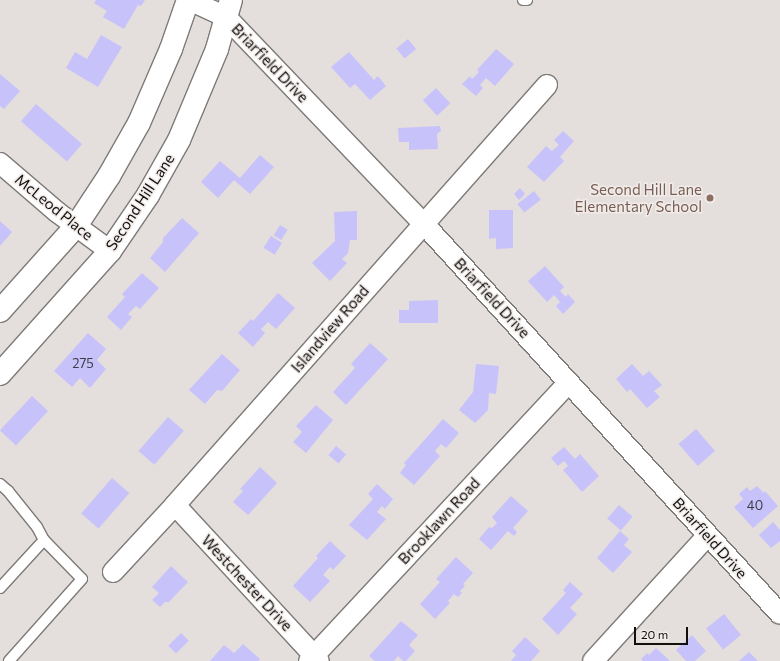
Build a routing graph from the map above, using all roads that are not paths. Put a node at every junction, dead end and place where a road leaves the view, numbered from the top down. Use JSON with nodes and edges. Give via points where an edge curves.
{"nodes":[{"id":1,"x":189,"y":0,"type":"edge"},
{"id":2,"x":524,"y":0,"type":"edge"},
{"id":3,"x":527,"y":0,"type":"edge"},
{"id":4,"x":228,"y":8,"type":"edge"},
{"id":5,"x":547,"y":85,"type":"dead end"},
{"id":6,"x":0,"y":163,"type":"edge"},
{"id":7,"x":423,"y":223,"type":"junction"},
{"id":8,"x":76,"y":226,"type":"junction"},
{"id":9,"x":110,"y":251,"type":"junction"},
{"id":10,"x":0,"y":311,"type":"edge"},
{"id":11,"x":0,"y":374,"type":"edge"},
{"id":12,"x":569,"y":382,"type":"junction"},
{"id":13,"x":0,"y":484,"type":"edge"},
{"id":14,"x":175,"y":505,"type":"junction"},
{"id":15,"x":707,"y":536,"type":"junction"},
{"id":16,"x":44,"y":540,"type":"junction"},
{"id":17,"x":113,"y":572,"type":"dead end"},
{"id":18,"x":0,"y":588,"type":"edge"},
{"id":19,"x":780,"y":614,"type":"edge"},
{"id":20,"x":314,"y":659,"type":"edge"},
{"id":21,"x":9,"y":661,"type":"edge"},
{"id":22,"x":593,"y":661,"type":"edge"}],
"edges":[{"from":1,"to":4,"type":"street","name":"Briarfield Drive"},
{"from":1,"to":8,"type":"street","via":[[172,49],[139,123],[109,176]]},
{"from":2,"to":3,"type":"lane"},
{"from":4,"to":7,"type":"street","name":"Briarfield Drive"},
{"from":4,"to":9,"type":"street","name":"Second Hill Lane","via":[[217,49],[179,140],[148,195]]},
{"from":5,"to":7,"type":"street","name":"Islandview Road"},
{"from":6,"to":8,"type":"street","name":"McLeod Place"},
{"from":7,"to":12,"type":"street","name":"Briarfield Drive"},
{"from":7,"to":14,"type":"street","name":"Islandview Road"},
{"from":8,"to":9,"type":"street","name":"McLeod Place"},
{"from":8,"to":10,"type":"street"},
{"from":9,"to":11,"type":"street","name":"Second Hill Lane"},
{"from":12,"to":15,"type":"street","name":"Briarfield Drive"},
{"from":12,"to":20,"type":"street","name":"Brooklawn Road"},
{"from":13,"to":16,"type":"lane","via":[[37,527]]},
{"from":14,"to":17,"type":"street","name":"Islandview Road"},
{"from":14,"to":20,"type":"street","name":"Westchester Drive"},
{"from":15,"to":19,"type":"street","name":"Briarfield Drive"},
{"from":15,"to":22,"type":"street"},
{"from":16,"to":18,"type":"lane"},
{"from":16,"to":21,"type":"lane","via":[[82,579]]}]}
